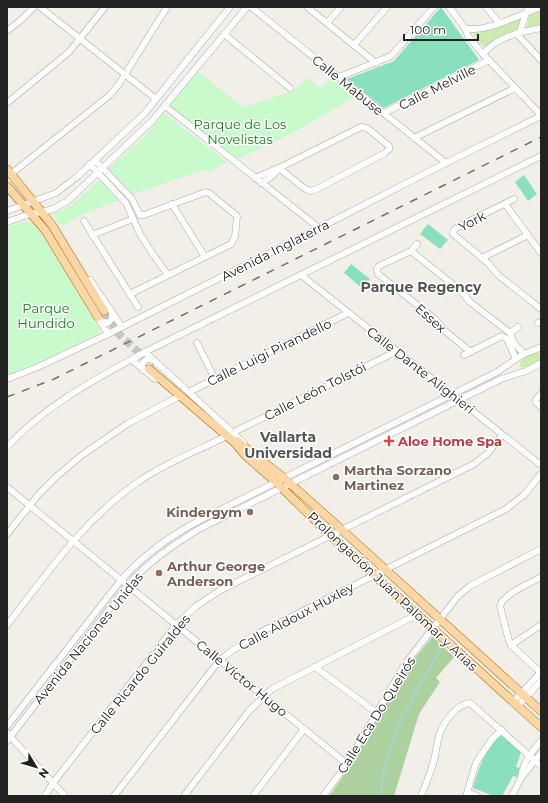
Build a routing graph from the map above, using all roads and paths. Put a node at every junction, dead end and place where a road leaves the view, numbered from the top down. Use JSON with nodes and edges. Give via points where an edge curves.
{"nodes":[{"id":1,"x":34,"y":7,"type":"edge"},
{"id":2,"x":40,"y":7,"type":"edge"},
{"id":3,"x":106,"y":7,"type":"edge"},
{"id":4,"x":167,"y":7,"type":"edge"},
{"id":5,"x":230,"y":7,"type":"edge"},
{"id":6,"x":247,"y":7,"type":"edge"},
{"id":7,"x":251,"y":7,"type":"edge"},
{"id":8,"x":307,"y":7,"type":"edge"},
{"id":9,"x":341,"y":7,"type":"edge"},
{"id":10,"x":388,"y":7,"type":"edge"},
{"id":11,"x":434,"y":7,"type":"edge"},
{"id":12,"x":449,"y":7,"type":"edge"},
{"id":13,"x":486,"y":7,"type":"edge"},
{"id":14,"x":529,"y":7,"type":"edge"},
{"id":15,"x":541,"y":7,"type":"edge"},
{"id":16,"x":526,"y":13,"type":"junction"},
{"id":17,"x":327,"y":23,"type":"junction"},
{"id":18,"x":499,"y":23,"type":"junction"},
{"id":19,"x":465,"y":28,"type":"junction"},
{"id":20,"x":541,"y":28,"type":"edge"},
{"id":21,"x":7,"y":31,"type":"edge"},
{"id":22,"x":518,"y":33,"type":"junction"},
{"id":23,"x":224,"y":34,"type":"junction"},
{"id":24,"x":80,"y":38,"type":"junction"},
{"id":25,"x":354,"y":45,"type":"junction"},
{"id":26,"x":483,"y":54,"type":"junction"},
{"id":27,"x":489,"y":60,"type":"junction"},
{"id":28,"x":541,"y":60,"type":"edge"},
{"id":29,"x":376,"y":62,"type":"junction"},
{"id":30,"x":125,"y":74,"type":"junction"},
{"id":31,"x":339,"y":77,"type":"junction"},
{"id":32,"x":290,"y":88,"type":"dead end"},
{"id":33,"x":515,"y":88,"type":"junction"},
{"id":34,"x":156,"y":99,"type":"junction"},
{"id":35,"x":7,"y":102,"type":"edge"},
{"id":36,"x":165,"y":106,"type":"junction"},
{"id":37,"x":384,"y":113,"type":"junction"},
{"id":38,"x":541,"y":116,"type":"edge"},
{"id":39,"x":414,"y":138,"type":"junction"},
{"id":40,"x":541,"y":156,"type":"edge"},
{"id":41,"x":93,"y":162,"type":"junction"},
{"id":42,"x":446,"y":163,"type":"junction"},
{"id":43,"x":280,"y":168,"type":"junction"},
{"id":44,"x":101,"y":170,"type":"junction"},
{"id":45,"x":9,"y":171,"type":"edge"},
{"id":46,"x":258,"y":180,"type":"junction"},
{"id":47,"x":7,"y":186,"type":"edge"},
{"id":48,"x":514,"y":199,"type":"dead end"},
{"id":49,"x":33,"y":201,"type":"junction"},
{"id":50,"x":172,"y":204,"type":"junction"},
{"id":51,"x":505,"y":204,"type":"junction"},
{"id":52,"x":23,"y":205,"type":"junction"},
{"id":53,"x":7,"y":211,"type":"edge"},
{"id":54,"x":42,"y":212,"type":"junction"},
{"id":55,"x":30,"y":214,"type":"junction"},
{"id":56,"x":133,"y":219,"type":"junction"},
{"id":57,"x":7,"y":222,"type":"edge"},
{"id":58,"x":84,"y":222,"type":"dead end"},
{"id":59,"x":52,"y":225,"type":"junction"},
{"id":60,"x":319,"y":228,"type":"junction"},
{"id":61,"x":92,"y":235,"type":"junction"},
{"id":62,"x":528,"y":235,"type":"junction"},
{"id":63,"x":417,"y":244,"type":"dead end"},
{"id":64,"x":411,"y":251,"type":"junction"},
{"id":65,"x":541,"y":253,"type":"edge"},
{"id":66,"x":205,"y":257,"type":"junction"},
{"id":67,"x":482,"y":258,"type":"junction"},
{"id":68,"x":168,"y":275,"type":"junction"},
{"id":69,"x":301,"y":275,"type":"junction"},
{"id":70,"x":130,"y":294,"type":"junction"},
{"id":71,"x":138,"y":307,"type":"dead end"},
{"id":72,"x":541,"y":309,"type":"edge"},
{"id":73,"x":348,"y":313,"type":"junction"},
{"id":74,"x":112,"y":315,"type":"junction"},
{"id":75,"x":101,"y":317,"type":"junction"},
{"id":76,"x":122,"y":327,"type":"junction"},
{"id":77,"x":518,"y":327,"type":"dead end"},
{"id":78,"x":510,"y":333,"type":"junction"},
{"id":79,"x":108,"y":334,"type":"junction"},
{"id":80,"x":197,"y":343,"type":"dead end"},
{"id":81,"x":538,"y":348,"type":"edge"},
{"id":82,"x":397,"y":351,"type":"junction"},
{"id":83,"x":145,"y":352,"type":"junction"},
{"id":84,"x":471,"y":352,"type":"junction"},
{"id":85,"x":541,"y":352,"type":"edge"},
{"id":86,"x":524,"y":353,"type":"junction"},
{"id":87,"x":464,"y":355,"type":"dead end"},
{"id":88,"x":132,"y":360,"type":"junction"},
{"id":89,"x":514,"y":360,"type":"junction"},
{"id":90,"x":541,"y":363,"type":"edge"},
{"id":91,"x":150,"y":366,"type":"junction"},
{"id":92,"x":519,"y":373,"type":"junction"},
{"id":93,"x":7,"y":379,"type":"edge"},
{"id":94,"x":215,"y":379,"type":"junction"},
{"id":95,"x":189,"y":392,"type":"junction"},
{"id":96,"x":541,"y":394,"type":"edge"},
{"id":97,"x":452,"y":395,"type":"junction"},
{"id":98,"x":178,"y":397,"type":"junction"},
{"id":99,"x":459,"y":400,"type":"junction"},
{"id":100,"x":541,"y":407,"type":"edge"},
{"id":101,"x":234,"y":432,"type":"junction"},
{"id":102,"x":502,"y":434,"type":"junction"},
{"id":103,"x":223,"y":438,"type":"junction"},
{"id":104,"x":7,"y":447,"type":"edge"},
{"id":105,"x":255,"y":454,"type":"junction"},
{"id":106,"x":246,"y":456,"type":"junction"},
{"id":107,"x":541,"y":465,"type":"edge"},
{"id":108,"x":541,"y":474,"type":"edge"},
{"id":109,"x":287,"y":481,"type":"junction"},
{"id":110,"x":279,"y":485,"type":"junction"},
{"id":111,"x":7,"y":487,"type":"edge"},
{"id":112,"x":30,"y":505,"type":"junction"},
{"id":113,"x":342,"y":530,"type":"junction"},
{"id":114,"x":7,"y":534,"type":"edge"},
{"id":115,"x":331,"y":536,"type":"junction"},
{"id":116,"x":73,"y":540,"type":"junction"},
{"id":117,"x":541,"y":549,"type":"edge"},
{"id":118,"x":386,"y":570,"type":"junction"},
{"id":119,"x":374,"y":575,"type":"junction"},
{"id":120,"x":541,"y":577,"type":"edge"},
{"id":121,"x":121,"y":580,"type":"junction"},
{"id":122,"x":128,"y":585,"type":"junction"},
{"id":123,"x":418,"y":614,"type":"junction"},
{"id":124,"x":440,"y":619,"type":"junction"},
{"id":125,"x":7,"y":625,"type":"edge"},
{"id":126,"x":176,"y":625,"type":"junction"},
{"id":127,"x":541,"y":626,"type":"edge"},
{"id":128,"x":433,"y":628,"type":"junction"},
{"id":129,"x":511,"y":645,"type":"junction"},
{"id":130,"x":220,"y":660,"type":"junction"},
{"id":131,"x":315,"y":667,"type":"junction"},
{"id":132,"x":541,"y":673,"type":"edge"},
{"id":133,"x":541,"y":681,"type":"edge"},
{"id":134,"x":524,"y":695,"type":"junction"},
{"id":135,"x":264,"y":696,"type":"junction"},
{"id":136,"x":515,"y":704,"type":"junction"},
{"id":137,"x":541,"y":711,"type":"edge"},
{"id":138,"x":377,"y":713,"type":"junction"},
{"id":139,"x":7,"y":726,"type":"edge"},
{"id":140,"x":541,"y":727,"type":"edge"},
{"id":141,"x":304,"y":729,"type":"junction"},
{"id":142,"x":502,"y":730,"type":"junction"},
{"id":143,"x":8,"y":737,"type":"edge"},
{"id":144,"x":541,"y":741,"type":"edge"},
{"id":145,"x":541,"y":753,"type":"edge"},
{"id":146,"x":529,"y":755,"type":"junction"},
{"id":147,"x":535,"y":760,"type":"junction"},
{"id":148,"x":347,"y":764,"type":"junction"},
{"id":149,"x":541,"y":766,"type":"edge"},
{"id":150,"x":521,"y":778,"type":"junction"},
{"id":151,"x":53,"y":783,"type":"junction"},
{"id":152,"x":467,"y":794,"type":"edge"},
{"id":153,"x":45,"y":796,"type":"edge"},
{"id":154,"x":65,"y":796,"type":"edge"},
{"id":155,"x":114,"y":796,"type":"edge"},
{"id":156,"x":184,"y":796,"type":"edge"},
{"id":157,"x":254,"y":796,"type":"edge"},
{"id":158,"x":323,"y":796,"type":"edge"},
{"id":159,"x":420,"y":796,"type":"edge"},
{"id":160,"x":477,"y":796,"type":"edge"},
{"id":161,"x":512,"y":796,"type":"edge"}],
"edges":[{"from":1,"to":21,"type":"street"},
{"from":2,"to":24,"type":"street"},
{"from":3,"to":24,"type":"street"},
{"from":4,"to":30,"type":"street"},
{"from":5,"to":34,"type":"street"},
{"from":6,"to":23,"type":"street"},
{"from":7,"to":31,"type":"street","name":"Calle Mabuse"},
{"from":8,"to":17,"type":"street"},
{"from":9,"to":17,"type":"street"},
{"from":10,"to":25,"type":"street"},
{"from":11,"to":29,"type":"street","via":[[392,56]]},
{"from":12,"to":19,"type":"street"},
{"from":13,"to":18,"type":"street"},
{"from":14,"to":16,"type":"street"},
{"from":15,"to":16,"type":"street"},
{"from":16,"to":18,"type":"street"},
{"from":16,"to":22,"type":"street"},
{"from":17,"to":25,"type":"street"},
{"from":18,"to":19,"type":"street","via":[[482,29]]},
{"from":19,"to":26,"type":"street","via":[[468,36]]},
{"from":20,"to":22,"type":"street"},
{"from":22,"to":26,"type":"street","via":[[498,40]]},
{"from":22,"to":28,"type":"street"},
{"from":23,"to":32,"type":"street"},
{"from":23,"to":36,"type":"street"},
{"from":24,"to":30,"type":"street"},
{"from":24,"to":35,"type":"street","via":[[60,60]]},
{"from":25,"to":29,"type":"street"},
{"from":26,"to":27,"type":"street"},
{"from":27,"to":33,"type":"street"},
{"from":27,"to":37,"type":"street","name":"Calle Melville"},
{"from":29,"to":31,"type":"street"},
{"from":30,"to":34,"type":"street"},
{"from":30,"to":45,"type":"street","via":[[110,94]]},
{"from":31,"to":37,"type":"street","name":"Calle Mabuse"},
{"from":33,"to":38,"type":"street"},
{"from":33,"to":39,"type":"street"},
{"from":34,"to":41,"type":"street","via":[[144,114]]},
{"from":36,"to":44,"type":"street"},
{"from":36,"to":46,"type":"street"},
{"from":37,"to":39,"type":"street","name":"Calle Mabuse"},
{"from":38,"to":42,"type":"street","name":"Avenida Inglaterra"},
{"from":39,"to":42,"type":"street","name":"Calle Mabuse"},
{"from":40,"to":69,"type":"street"},
{"from":41,"to":44,"type":"street"},
{"from":41,"to":49,"type":"street","via":[[68,185]]},
{"from":42,"to":60,"type":"street","name":"Avenida Inglaterra"},
{"from":43,"to":43,"type":"street","via":[[304,188],[317,189],[390,149],[367,128],[361,127]]},
{"from":43,"to":46,"type":"street"},
{"from":44,"to":50,"type":"street","via":[[132,199],[140,215]]},
{"from":44,"to":54,"type":"street","via":[[66,202]]},
{"from":44,"to":56,"type":"street","via":[[126,203]]},
{"from":45,"to":49,"type":"main road"},
{"from":46,"to":60,"type":"street"},
{"from":47,"to":52,"type":"main road"},
{"from":48,"to":51,"type":"street","name":"York"},
{"from":49,"to":52,"type":"street"},
{"from":49,"to":54,"type":"main road"},
{"from":50,"to":66,"type":"street"},
{"from":50,"to":66,"type":"street","via":[[206,192],[237,216],[234,241]]},
{"from":51,"to":62,"type":"street"},
{"from":51,"to":67,"type":"street","name":"York","via":[[454,230],[455,237]]},
{"from":52,"to":53,"type":"street"},
{"from":52,"to":55,"type":"main road"},
{"from":54,"to":55,"type":"street"},
{"from":54,"to":59,"type":"main road"},
{"from":55,"to":57,"type":"street"},
{"from":55,"to":75,"type":"main road","via":[[50,238]]},
{"from":56,"to":61,"type":"street"},
{"from":56,"to":68,"type":"street"},
{"from":58,"to":61,"type":"street"},
{"from":59,"to":74,"type":"street"},
{"from":59,"to":75,"type":"main road"},
{"from":60,"to":76,"type":"street","name":"Avenida Inglaterra"},
{"from":61,"to":70,"type":"street"},
{"from":62,"to":65,"type":"street"},
{"from":62,"to":67,"type":"street"},
{"from":63,"to":64,"type":"street"},
{"from":64,"to":78,"type":"street"},
{"from":64,"to":84,"type":"street","name":"Essex","via":[[379,266],[379,275],[435,319],[445,331]]},
{"from":66,"to":68,"type":"street"},
{"from":67,"to":72,"type":"street","name":"York","via":[[498,275]]},
{"from":68,"to":70,"type":"street"},
{"from":69,"to":73,"type":"street","name":"Calle Dante Alighieri"},
{"from":69,"to":83,"type":"street"},
{"from":70,"to":71,"type":"street"},
{"from":73,"to":82,"type":"street","name":"Calle Dante Alighieri"},
{"from":73,"to":94,"type":"street","name":"Calle Luigi Pirandello"},
{"from":74,"to":75,"type":"street","via":[[108,323]]},
{"from":74,"to":76,"type":"street"},
{"from":75,"to":79,"type":"street"},
{"from":76,"to":79,"type":"street","name":"Avenida Inglaterra"},
{"from":77,"to":78,"type":"street"},
{"from":78,"to":86,"type":"street","via":[[515,344]]},
{"from":79,"to":93,"type":"street","name":"Avenida Inglaterra"},
{"from":80,"to":94,"type":"street"},
{"from":81,"to":85,"type":"street"},
{"from":81,"to":86,"type":"street","name":"Avenida Naciones Unidas"},
{"from":82,"to":97,"type":"street","name":"Calle Dante Alighieri"},
{"from":82,"to":101,"type":"street","name":"Calle León Tolstói"},
{"from":83,"to":88,"type":"street"},
{"from":83,"to":91,"type":"street"},
{"from":84,"to":87,"type":"street"},
{"from":84,"to":89,"type":"street","via":[[504,337]]},
{"from":86,"to":89,"type":"street","name":"Avenida Naciones Unidas"},
{"from":88,"to":91,"type":"street"},
{"from":88,"to":104,"type":"street","via":[[71,394]]},
{"from":89,"to":92,"type":"street","via":[[513,367]]},
{"from":89,"to":97,"type":"street","name":"Avenida Naciones Unidas","via":[[498,372]]},
{"from":90,"to":92,"type":"street","name":"Avenida Naciones Unidas"},
{"from":91,"to":95,"type":"street"},
{"from":91,"to":98,"type":"street"},
{"from":91,"to":105,"type":"main road","name":"Prolongación Juan Palomar y Arias"},
{"from":91,"to":106,"type":"main road","name":"Prolongación Juan Palomar y Arias"},
{"from":92,"to":99,"type":"street","name":"Avenida Naciones Unidas"},
{"from":94,"to":95,"type":"street","name":"Calle Luigi Pirandello"},
{"from":95,"to":101,"type":"street"},
{"from":96,"to":100,"type":"street","via":[[536,401]]},
{"from":97,"to":99,"type":"street","name":"Calle Dante Alighieri"},
{"from":97,"to":109,"type":"street","name":"Avenida Naciones Unidas"},
{"from":98,"to":103,"type":"street"},
{"from":98,"to":112,"type":"street","via":[[127,424],[91,448],[56,477]]},
{"from":99,"to":102,"type":"street","name":"Calle Dante Alighieri"},
{"from":99,"to":109,"type":"street","name":"Avenida Naciones Unidas"},
{"from":101,"to":105,"type":"street"},
{"from":102,"to":107,"type":"street","name":"Calle Dante Alighieri"},
{"from":102,"to":113,"type":"street","name":"Calle Ricardo Güiraldes","via":[[479,461]]},
{"from":103,"to":106,"type":"street"},
{"from":103,"to":116,"type":"street","via":[[136,484],[113,501]]},
{"from":105,"to":109,"type":"main road","name":"Prolongación Juan Palomar y Arias"},
{"from":106,"to":110,"type":"main road","name":"Prolongación Juan Palomar y Arias"},
{"from":108,"to":118,"type":"street","name":"Calle Aldoux Huxley","via":[[524,496],[506,509]]},
{"from":109,"to":110,"type":"street","name":"Avenida Naciones Unidas"},
{"from":109,"to":113,"type":"main road","name":"Prolongación Juan Palomar y Arias"},
{"from":110,"to":115,"type":"main road","name":"Prolongación Juan Palomar y Arias"},
{"from":110,"to":121,"type":"street","name":"Avenida Naciones Unidas","via":[[201,519],[178,532],[143,558]]},
{"from":110,"to":122,"type":"street","name":"Avenida Naciones Unidas","via":[[185,538],[156,558]]},
{"from":111,"to":112,"type":"street","name":"Calle Víctor Hugo"},
{"from":112,"to":114,"type":"street"},
{"from":112,"to":116,"type":"street","name":"Calle Víctor Hugo"},
{"from":113,"to":115,"type":"street","name":"Calle Ricardo Güiraldes"},
{"from":113,"to":118,"type":"main road","name":"Prolongación Juan Palomar y Arias"},
{"from":115,"to":119,"type":"main road","name":"Prolongación Juan Palomar y Arias"},
{"from":115,"to":126,"type":"street","name":"Calle Ricardo Güiraldes","via":[[219,591],[195,607]]},
{"from":116,"to":121,"type":"street","name":"Calle Víctor Hugo"},
{"from":116,"to":125,"type":"street"},
{"from":117,"to":124,"type":"street","name":"Calle Eca Do Queirós","via":[[466,588]]},
{"from":118,"to":119,"type":"street","name":"Calle Aldoux Huxley"},
{"from":118,"to":124,"type":"main road","name":"Prolongación Juan Palomar y Arias"},
{"from":119,"to":123,"type":"main road","name":"Prolongación Juan Palomar y Arias"},
{"from":119,"to":130,"type":"street","name":"Calle Aldoux Huxley","via":[[253,636]]},
{"from":120,"to":129,"type":"street","via":[[508,595],[501,603]]},
{"from":121,"to":122,"type":"street","name":"Calle Víctor Hugo"},
{"from":121,"to":139,"type":"street","name":"Avenida Naciones Unidas"},
{"from":122,"to":126,"type":"street","name":"Calle Víctor Hugo"},
{"from":122,"to":143,"type":"street","name":"Avenida Naciones Unidas"},
{"from":123,"to":128,"type":"main road","name":"Prolongación Juan Palomar y Arias"},
{"from":123,"to":131,"type":"street"},
{"from":124,"to":128,"type":"street","name":"Calle Eca Do Queirós"},
{"from":124,"to":134,"type":"main road","name":"Prolongación Juan Palomar y Arias"},
{"from":126,"to":130,"type":"street","name":"Calle Víctor Hugo"},
{"from":126,"to":151,"type":"street","name":"Calle Ricardo Güiraldes"},
{"from":127,"to":129,"type":"street"},
{"from":128,"to":136,"type":"main road","name":"Prolongación Juan Palomar y Arias"},
{"from":128,"to":138,"type":"street","name":"Calle Eca Do Queirós","via":[[400,672]]},
{"from":129,"to":132,"type":"street"},
{"from":130,"to":135,"type":"street","name":"Calle Víctor Hugo"},
{"from":130,"to":155,"type":"street","name":"Calle Aldoux Huxley"},
{"from":131,"to":135,"type":"street","via":[[280,684]]},
{"from":131,"to":138,"type":"street"},
{"from":132,"to":134,"type":"street"},
{"from":133,"to":134,"type":"street"},
{"from":134,"to":136,"type":"street"},
{"from":134,"to":137,"type":"main road","name":"Prolongación Juan Palomar y Arias"},
{"from":135,"to":141,"type":"street","name":"Calle Víctor Hugo"},
{"from":135,"to":156,"type":"street","via":[[249,711]]},
{"from":136,"to":140,"type":"main road","name":"Prolongación Juan Palomar y Arias"},
{"from":138,"to":148,"type":"street","name":"Calle Eca Do Queirós"},
{"from":141,"to":148,"type":"street","name":"Calle Víctor Hugo"},
{"from":141,"to":157,"type":"street"},
{"from":142,"to":146,"type":"street"},
{"from":142,"to":152,"type":"street","via":[[478,759]]},
{"from":142,"to":159,"type":"street","via":[[470,703],[461,705],[439,735],[433,765]]},
{"from":143,"to":151,"type":"street"},
{"from":144,"to":146,"type":"street"},
{"from":145,"to":147,"type":"street"},
{"from":146,"to":147,"type":"street"},
{"from":146,"to":150,"type":"street"},
{"from":147,"to":149,"type":"street"},
{"from":147,"to":150,"type":"street"},
{"from":148,"to":158,"type":"street","name":"Calle Eca Do Queirós"},
{"from":150,"to":161,"type":"street"},
{"from":151,"to":153,"type":"street","name":"Calle Ricardo Güiraldes"},
{"from":151,"to":154,"type":"street"},
{"from":152,"to":160,"type":"street"}]}
